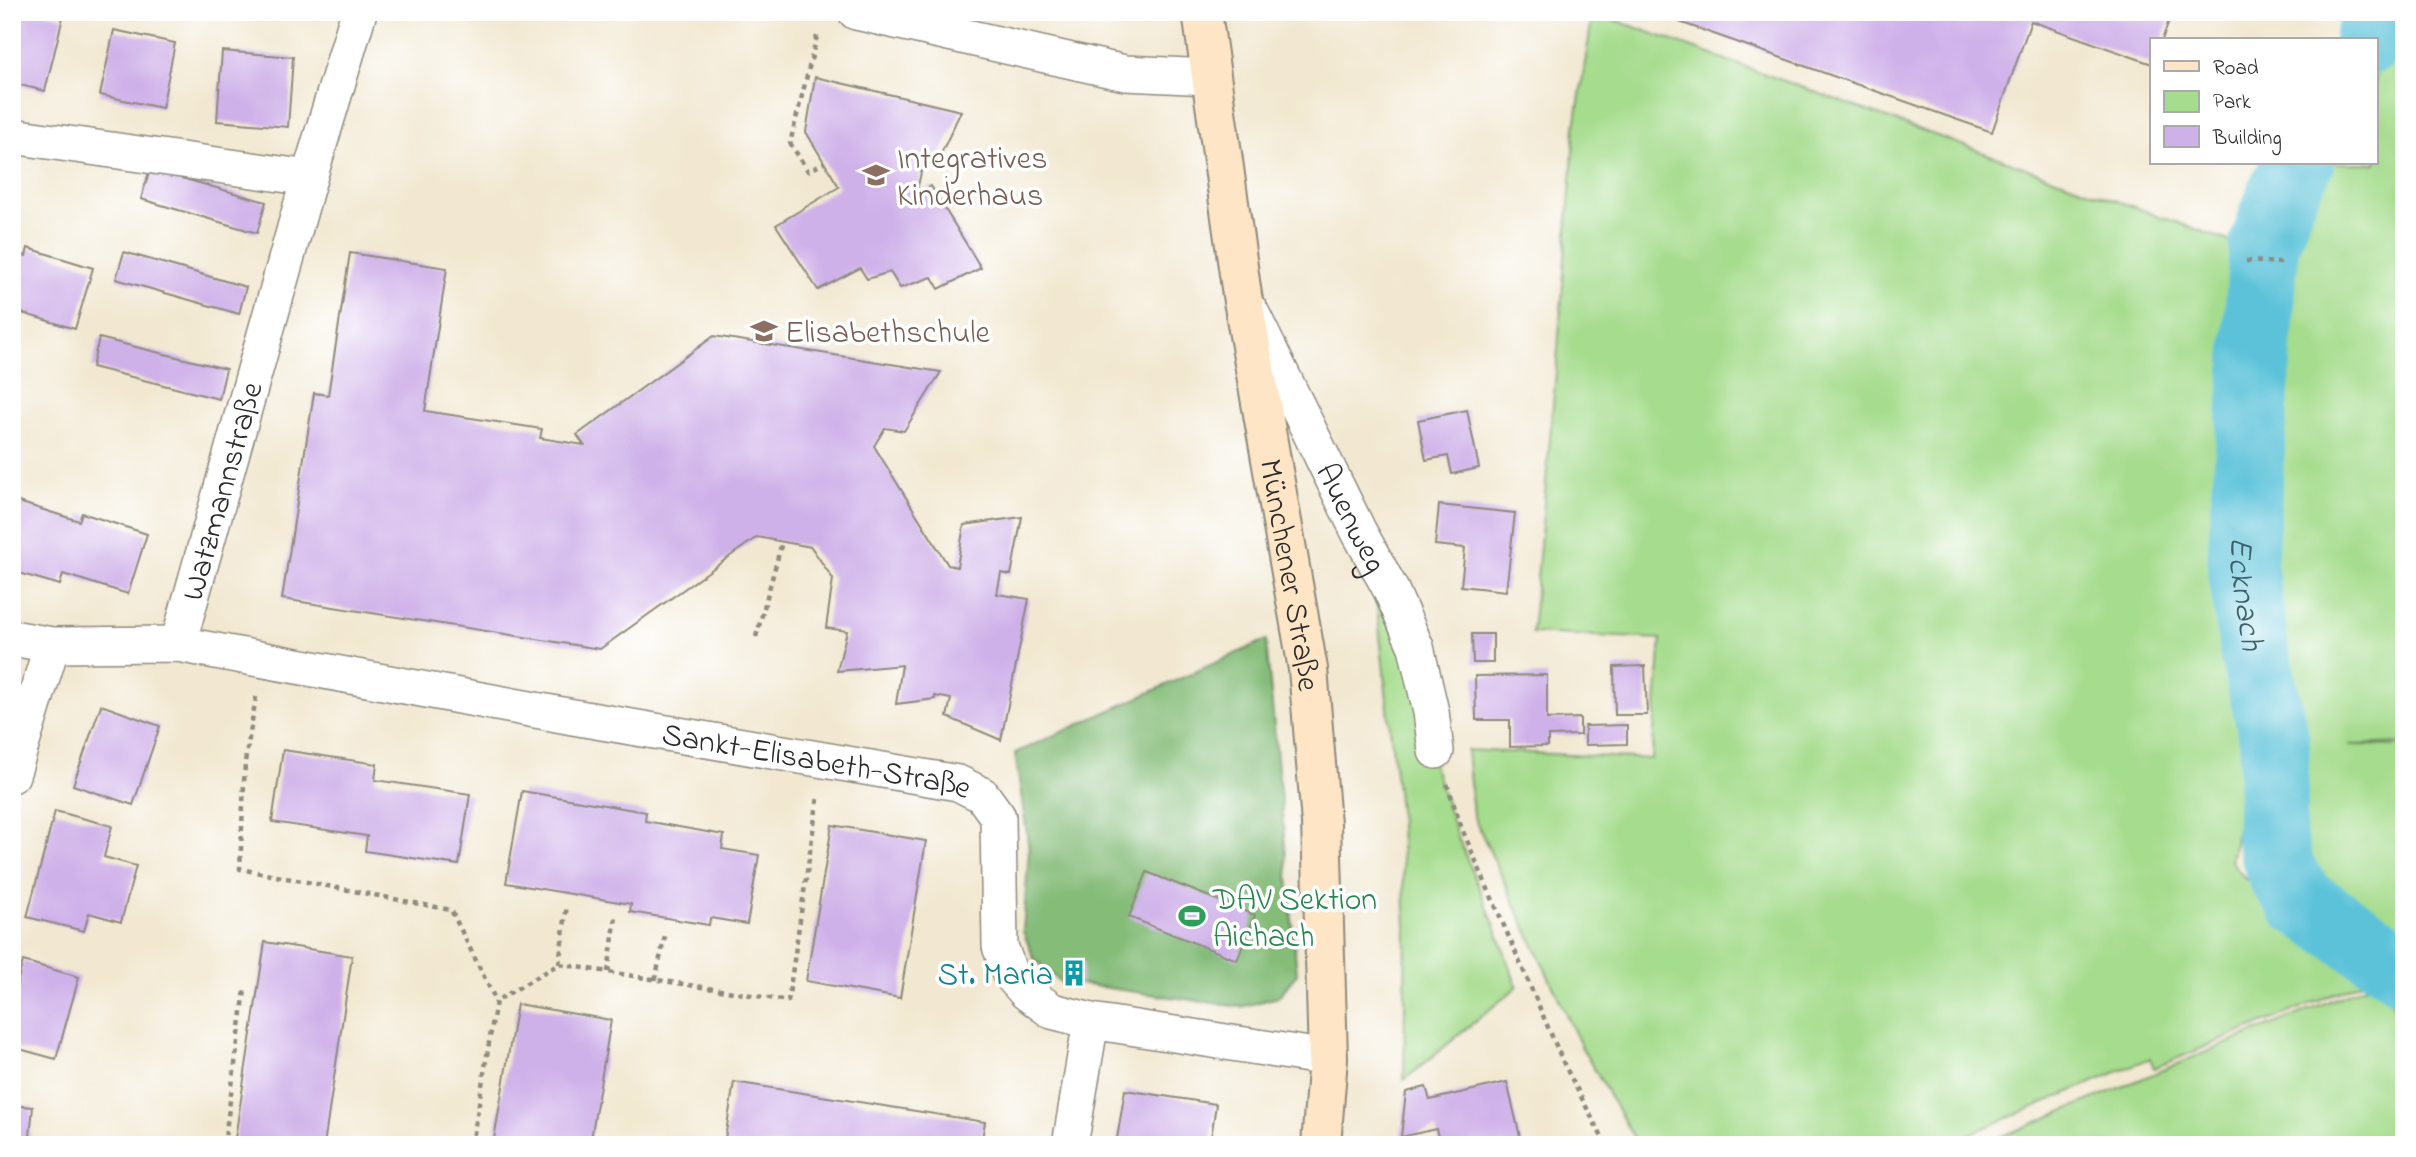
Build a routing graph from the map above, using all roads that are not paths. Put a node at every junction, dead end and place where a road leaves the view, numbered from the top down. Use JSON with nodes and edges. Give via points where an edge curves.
{"nodes":[{"id":1,"x":359,"y":12,"type":"edge"},
{"id":2,"x":856,"y":12,"type":"edge"},
{"id":3,"x":1202,"y":12,"type":"edge"},
{"id":4,"x":1210,"y":77,"type":"junction"},
{"id":5,"x":12,"y":136,"type":"edge"},
{"id":6,"x":309,"y":178,"type":"junction"},
{"id":7,"x":1242,"y":295,"type":"junction"},
{"id":8,"x":12,"y":638,"type":"edge"},
{"id":9,"x":178,"y":644,"type":"junction"},
{"id":10,"x":52,"y":645,"type":"junction"},
{"id":11,"x":1436,"y":751,"type":"road end"},
{"id":12,"x":12,"y":775,"type":"edge"},
{"id":13,"x":1091,"y":1021,"type":"junction"},
{"id":14,"x":1328,"y":1058,"type":"junction"},
{"id":15,"x":1070,"y":1145,"type":"edge"},
{"id":16,"x":1321,"y":1145,"type":"edge"}],
"edges":[{"from":1,"to":6,"type":"street","name":"Watzmannstraße"},
{"from":2,"to":4,"type":"street","via":[[1125,73]]},
{"from":3,"to":4,"type":"main road","name":"Münchener Straße"},
{"from":4,"to":7,"type":"main road","name":"Münchener Straße"},
{"from":5,"to":6,"type":"street"},
{"from":6,"to":9,"type":"street","name":"Watzmannstraße"},
{"from":7,"to":11,"type":"street","name":"Auenweg","via":[[1416,647]]},
{"from":7,"to":14,"type":"main road","name":"Münchener Straße","via":[[1308,669],[1321,823]]},
{"from":8,"to":10,"type":"street","name":"Watzmannstraße"},
{"from":9,"to":10,"type":"street","name":"Watzmannstraße"},
{"from":9,"to":13,"type":"street","name":"Sankt-Elisabeth-Straße","via":[[958,783],[982,795],[998,817],[1000,946],[1010,974],[1052,1011]]},
{"from":10,"to":12,"type":"street"},
{"from":13,"to":14,"type":"street","name":"Sankt-Elisabeth-Straße"},
{"from":13,"to":15,"type":"street"},
{"from":14,"to":16,"type":"main road","name":"Münchener Straße"}]}
